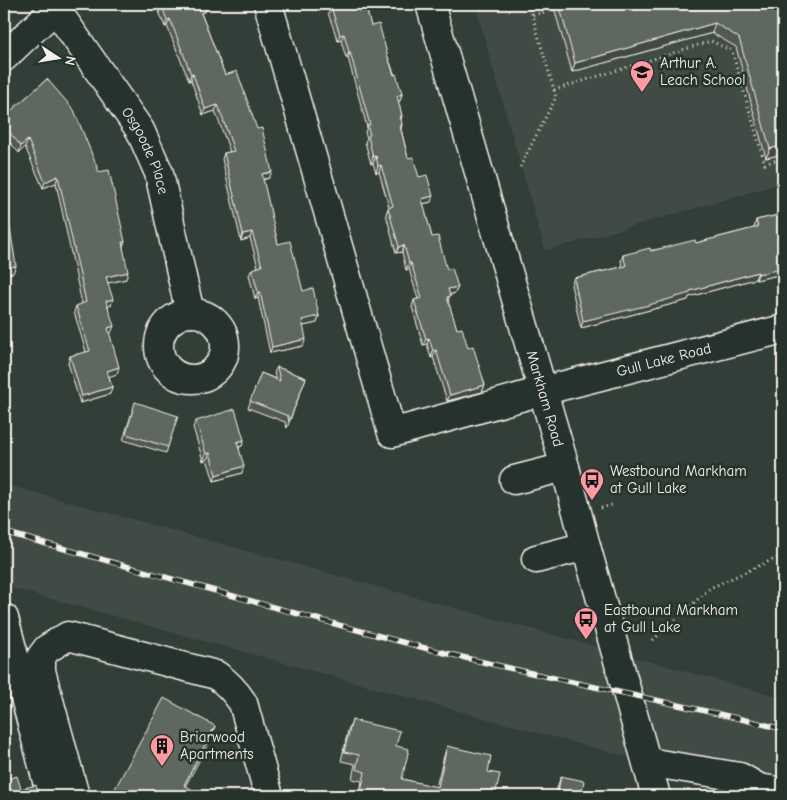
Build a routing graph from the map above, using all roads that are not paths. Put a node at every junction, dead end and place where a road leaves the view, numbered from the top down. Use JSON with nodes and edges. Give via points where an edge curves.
{"nodes":[{"id":1,"x":268,"y":4,"type":"edge"},
{"id":2,"x":430,"y":4,"type":"edge"},
{"id":3,"x":58,"y":6,"type":"edge"},
{"id":4,"x":4,"y":57,"type":"edge"},
{"id":5,"x":190,"y":313,"type":"dead end"},
{"id":6,"x":783,"y":329,"type":"edge"},
{"id":7,"x":542,"y":391,"type":"junction"},
{"id":8,"x":566,"y":467,"type":"junction"},
{"id":9,"x":514,"y":480,"type":"dead end"},
{"id":10,"x":586,"y":546,"type":"junction"},
{"id":11,"x":536,"y":559,"type":"dead end"},
{"id":12,"x":4,"y":618,"type":"edge"},
{"id":13,"x":647,"y":762,"type":"junction"},
{"id":14,"x":740,"y":777,"type":"junction"},
{"id":15,"x":783,"y":777,"type":"edge"},
{"id":16,"x":783,"y":792,"type":"edge"},
{"id":17,"x":51,"y":796,"type":"edge"},
{"id":18,"x":75,"y":796,"type":"edge"},
{"id":19,"x":269,"y":796,"type":"edge"},
{"id":20,"x":656,"y":796,"type":"edge"},
{"id":21,"x":714,"y":796,"type":"edge"}],
"edges":[{"from":1,"to":7,"type":"street","name":"Gull Lake Road","via":[[392,433]]},
{"from":2,"to":7,"type":"street","name":"Markham Road"},
{"from":3,"to":4,"type":"street"},
{"from":3,"to":5,"type":"street","name":"Osgoode Place","via":[[140,130],[156,165]]},
{"from":6,"to":7,"type":"street","name":"Gull Lake Road"},
{"from":7,"to":8,"type":"street","name":"Markham Road"},
{"from":8,"to":9,"type":"street"},
{"from":8,"to":10,"type":"street","name":"Markham Road"},
{"from":10,"to":11,"type":"street"},
{"from":10,"to":13,"type":"street","name":"Markham Road"},
{"from":12,"to":17,"type":"street"},
{"from":13,"to":14,"type":"street"},
{"from":13,"to":20,"type":"street","name":"Markham Road"},
{"from":14,"to":15,"type":"street","via":[[761,774]]},
{"from":14,"to":16,"type":"street","via":[[760,788]]},
{"from":14,"to":21,"type":"street"},
{"from":18,"to":19,"type":"street","via":[[41,671],[41,657],[46,649],[68,636],[216,675],[226,681],[243,703]]}]}
